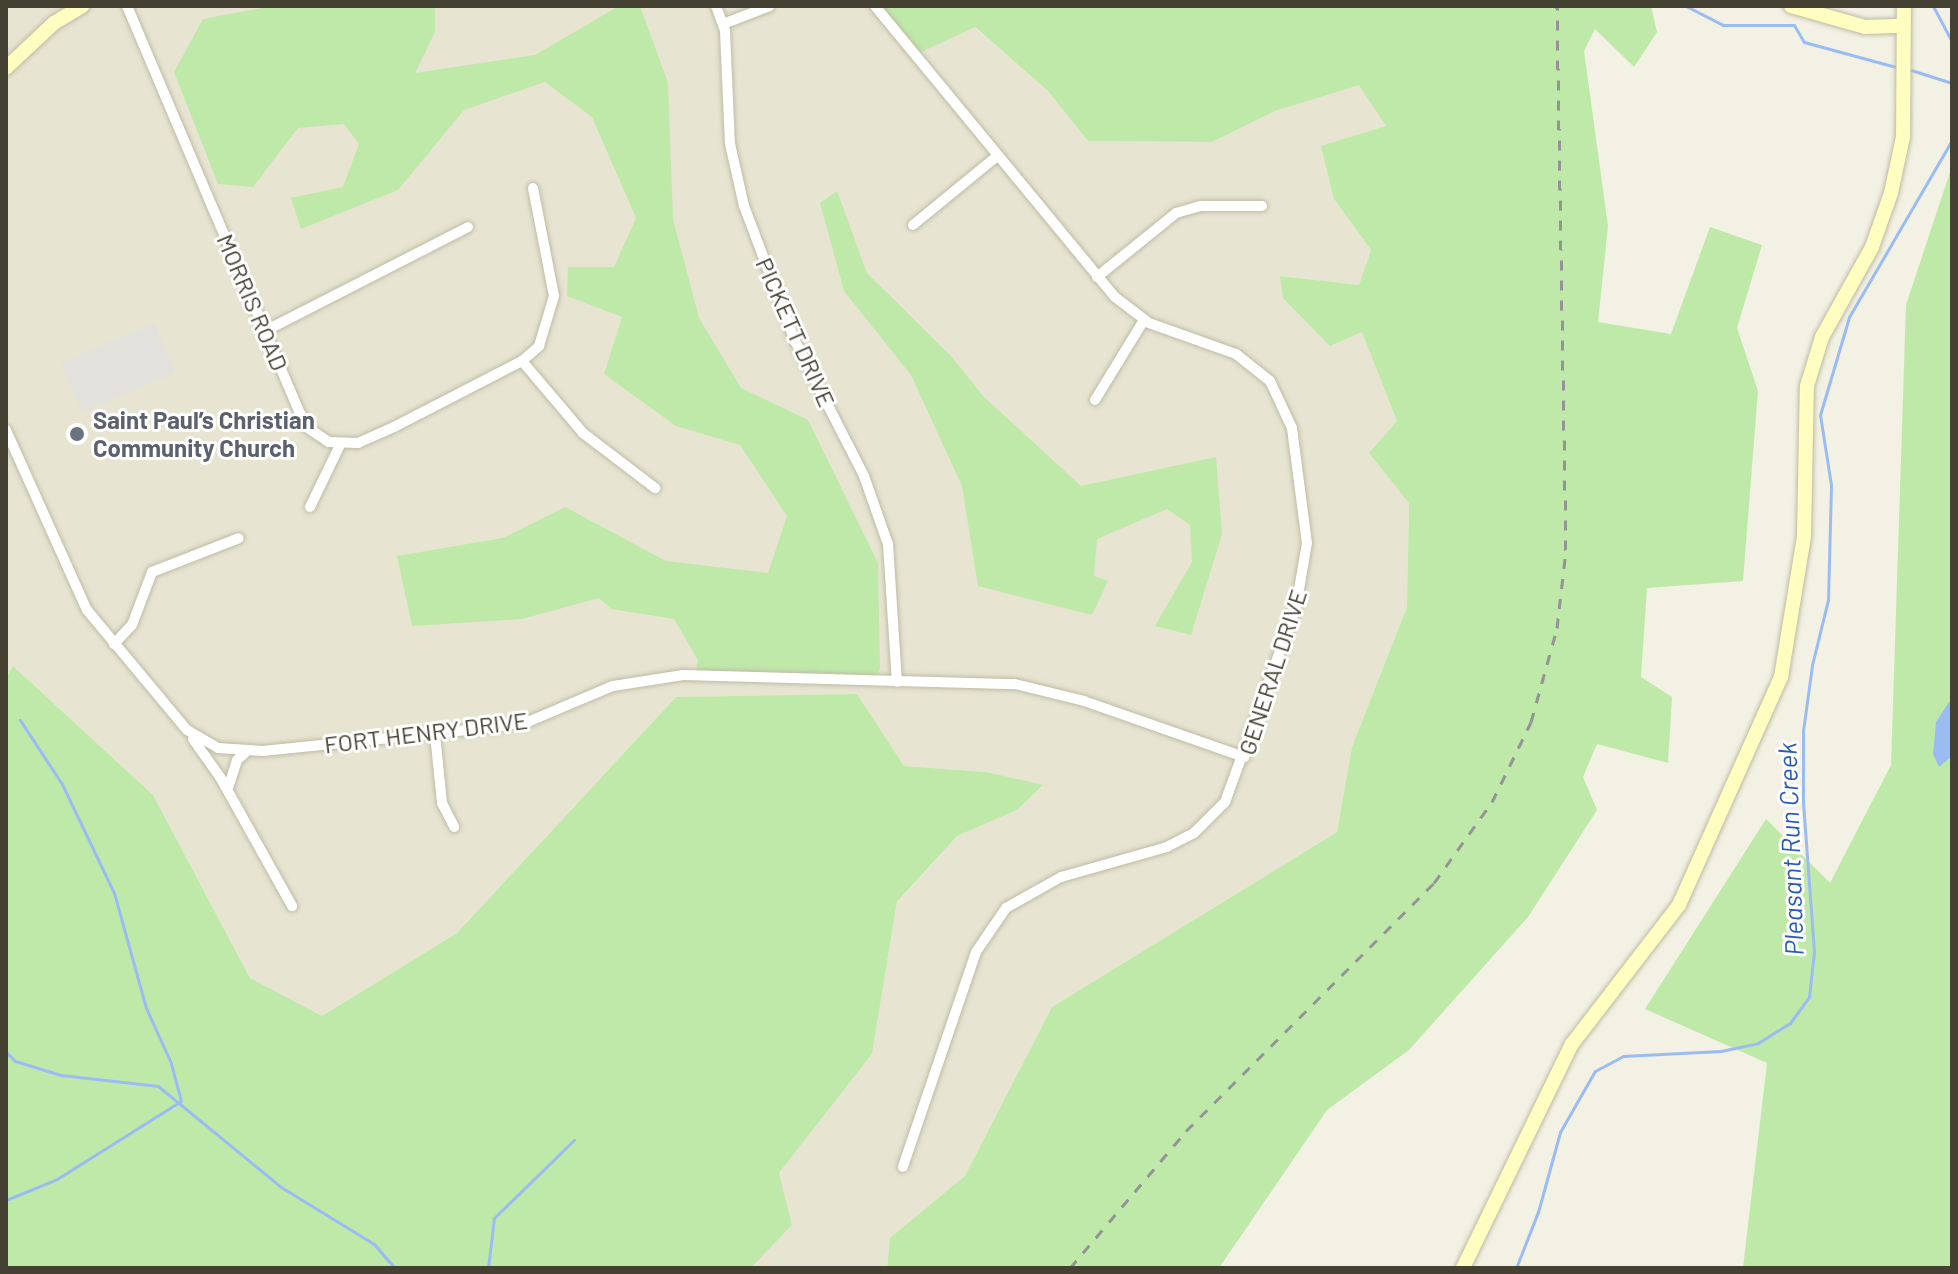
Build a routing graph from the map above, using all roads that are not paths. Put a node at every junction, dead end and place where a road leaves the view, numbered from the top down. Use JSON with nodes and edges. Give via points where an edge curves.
{"nodes":[{"id":1,"x":82,"y":6,"type":"edge"},
{"id":2,"x":127,"y":6,"type":"edge"},
{"id":3,"x":716,"y":6,"type":"edge"},
{"id":4,"x":770,"y":6,"type":"edge"},
{"id":5,"x":875,"y":6,"type":"edge"},
{"id":6,"x":1791,"y":6,"type":"edge"},
{"id":7,"x":1904,"y":6,"type":"edge"},
{"id":8,"x":723,"y":24,"type":"junction"},
{"id":9,"x":1902,"y":26,"type":"junction"},
{"id":10,"x":6,"y":68,"type":"edge"},
{"id":11,"x":996,"y":157,"type":"junction"},
{"id":12,"x":533,"y":188,"type":"dead end"},
{"id":13,"x":1262,"y":206,"type":"dead end"},
{"id":14,"x":913,"y":225,"type":"dead end"},
{"id":15,"x":468,"y":227,"type":"dead end"},
{"id":16,"x":1097,"y":277,"type":"junction"},
{"id":17,"x":1144,"y":320,"type":"junction"},
{"id":18,"x":265,"y":331,"type":"junction"},
{"id":19,"x":522,"y":361,"type":"junction"},
{"id":20,"x":1095,"y":400,"type":"dead end"},
{"id":21,"x":6,"y":430,"type":"edge"},
{"id":22,"x":340,"y":445,"type":"junction"},
{"id":23,"x":655,"y":488,"type":"dead end"},
{"id":24,"x":310,"y":507,"type":"dead end"},
{"id":25,"x":239,"y":538,"type":"dead end"},
{"id":26,"x":114,"y":644,"type":"junction"},
{"id":27,"x":897,"y":682,"type":"junction"},
{"id":28,"x":187,"y":730,"type":"junction"},
{"id":29,"x":435,"y":734,"type":"junction"},
{"id":30,"x":246,"y":752,"type":"junction"},
{"id":31,"x":1244,"y":757,"type":"junction"},
{"id":32,"x":228,"y":790,"type":"junction"},
{"id":33,"x":454,"y":827,"type":"dead end"},
{"id":34,"x":292,"y":906,"type":"dead end"},
{"id":35,"x":903,"y":1167,"type":"dead end"},
{"id":36,"x":1463,"y":1268,"type":"edge"}],
"edges":[{"from":1,"to":10,"type":"street","via":[[54,23]]},
{"from":2,"to":18,"type":"street","name":"MORRIS ROAD"},
{"from":3,"to":8,"type":"street","name":"PICKETT DRIVE"},
{"from":4,"to":8,"type":"street"},
{"from":5,"to":11,"type":"street","name":"GENERAL DRIVE"},
{"from":6,"to":9,"type":"street","via":[[1865,27]]},
{"from":7,"to":9,"type":"street"},
{"from":8,"to":27,"type":"street","name":"PICKETT DRIVE","via":[[730,144],[744,206],[795,341],[864,476],[888,544]]},
{"from":9,"to":36,"type":"street","via":[[1903,137],[1891,193],[1872,247],[1822,337],[1807,386],[1804,536],[1778,686],[1679,905],[1572,1044]]},
{"from":11,"to":14,"type":"street"},
{"from":11,"to":16,"type":"street","name":"GENERAL DRIVE"},
{"from":12,"to":19,"type":"street","via":[[554,296],[547,331]]},
{"from":13,"to":16,"type":"street","via":[[1201,206],[1176,213]]},
{"from":15,"to":18,"type":"street"},
{"from":16,"to":17,"type":"street","name":"GENERAL DRIVE"},
{"from":17,"to":20,"type":"street"},
{"from":17,"to":31,"type":"street","name":"GENERAL DRIVE","via":[[1247,360],[1270,381],[1292,428],[1307,543],[1303,583]]},
{"from":18,"to":22,"type":"street","name":"MORRIS ROAD","via":[[308,428]]},
{"from":19,"to":22,"type":"street","via":[[394,427]]},
{"from":19,"to":23,"type":"street","via":[[583,433]]},
{"from":21,"to":26,"type":"street","name":"FORT HENRY DRIVE","via":[[71,581]]},
{"from":22,"to":24,"type":"street"},
{"from":25,"to":26,"type":"street","via":[[160,566],[145,582],[132,625]]},
{"from":26,"to":28,"type":"street","name":"FORT HENRY DRIVE"},
{"from":27,"to":29,"type":"street","name":"FORT HENRY DRIVE","via":[[662,676],[613,686],[530,721]]},
{"from":27,"to":31,"type":"street","name":"FORT HENRY DRIVE","via":[[987,681],[1044,690]]},
{"from":28,"to":30,"type":"street","name":"FORT HENRY DRIVE","via":[[218,748]]},
{"from":28,"to":32,"type":"street"},
{"from":29,"to":30,"type":"street","name":"FORT HENRY DRIVE"},
{"from":29,"to":33,"type":"street","via":[[442,803]]},
{"from":30,"to":32,"type":"street","via":[[233,768]]},
{"from":31,"to":35,"type":"street","name":"GENERAL DRIVE","via":[[1225,802],[1194,833],[1167,847],[1030,891],[988,929],[906,1145]]},
{"from":32,"to":34,"type":"street"}]}
